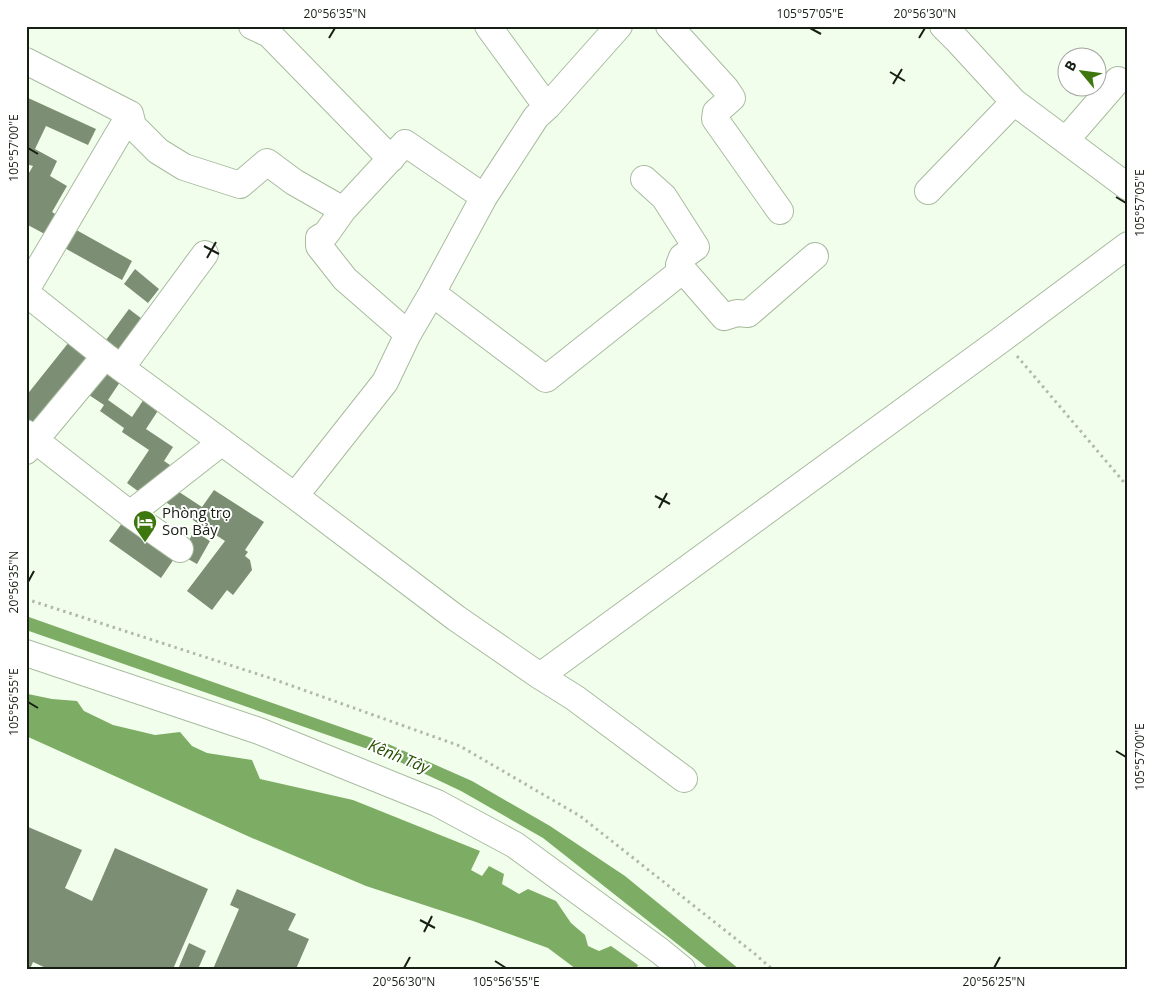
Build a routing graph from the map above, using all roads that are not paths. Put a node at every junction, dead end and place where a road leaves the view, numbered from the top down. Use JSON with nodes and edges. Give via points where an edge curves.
{"nodes":[{"id":1,"x":252,"y":26,"type":"edge"},
{"id":2,"x":488,"y":26,"type":"edge"},
{"id":3,"x":669,"y":26,"type":"edge"},
{"id":4,"x":958,"y":31,"type":"edge"},
{"id":5,"x":605,"y":32,"type":"edge"},
{"id":6,"x":26,"y":61,"type":"edge"},
{"id":7,"x":1118,"y":80,"type":"dead end"},
{"id":8,"x":1014,"y":102,"type":"junction"},
{"id":9,"x":547,"y":107,"type":"junction"},
{"id":10,"x":130,"y":114,"type":"junction"},
{"id":11,"x":1066,"y":140,"type":"junction"},
{"id":12,"x":391,"y":159,"type":"junction"},
{"id":13,"x":644,"y":178,"type":"dead end"},
{"id":14,"x":1128,"y":187,"type":"edge"},
{"id":15,"x":928,"y":191,"type":"dead end"},
{"id":16,"x":484,"y":197,"type":"junction"},
{"id":17,"x":343,"y":210,"type":"junction"},
{"id":18,"x":780,"y":211,"type":"dead end"},
{"id":19,"x":1128,"y":245,"type":"edge"},
{"id":20,"x":205,"y":254,"type":"dead end"},
{"id":21,"x":815,"y":256,"type":"dead end"},
{"id":22,"x":683,"y":270,"type":"junction"},
{"id":23,"x":26,"y":292,"type":"edge"},
{"id":24,"x":432,"y":294,"type":"junction"},
{"id":25,"x":408,"y":334,"type":"junction"},
{"id":26,"x":113,"y":362,"type":"junction"},
{"id":27,"x":29,"y":441,"type":"edge"},
{"id":28,"x":222,"y":442,"type":"junction"},
{"id":29,"x":295,"y":496,"type":"junction"},
{"id":30,"x":130,"y":514,"type":"junction"},
{"id":31,"x":180,"y":549,"type":"dead end"},
{"id":32,"x":26,"y":653,"type":"edge"},
{"id":33,"x":540,"y":676,"type":"junction"},
{"id":34,"x":684,"y":779,"type":"dead end"},
{"id":35,"x":682,"y":969,"type":"edge"}],
"edges":[{"from":1,"to":12,"type":"street","via":[[269,34]]},
{"from":2,"to":9,"type":"street"},
{"from":3,"to":18,"type":"street","via":[[732,98],[716,112],[715,119]]},
{"from":4,"to":8,"type":"street"},
{"from":5,"to":9,"type":"street"},
{"from":6,"to":10,"type":"street"},
{"from":7,"to":11,"type":"street"},
{"from":8,"to":11,"type":"street"},
{"from":8,"to":15,"type":"street"},
{"from":9,"to":16,"type":"street","via":[[536,118]]},
{"from":10,"to":17,"type":"street","via":[[133,126],[158,151],[184,167],[240,185],[267,162]]},
{"from":10,"to":23,"type":"street"},
{"from":11,"to":14,"type":"street"},
{"from":12,"to":16,"type":"street","via":[[405,143]]},
{"from":12,"to":17,"type":"street"},
{"from":13,"to":22,"type":"street","via":[[664,197],[696,247],[682,257],[679,265]]},
{"from":16,"to":24,"type":"street"},
{"from":17,"to":25,"type":"street","via":[[326,234],[319,238],[319,246],[345,279]]},
{"from":19,"to":33,"type":"street"},
{"from":20,"to":26,"type":"street"},
{"from":21,"to":22,"type":"street","via":[[748,314],[737,312],[724,317]]},
{"from":22,"to":24,"type":"street","via":[[546,378]]},
{"from":23,"to":26,"type":"street"},
{"from":24,"to":25,"type":"street"},
{"from":25,"to":29,"type":"street","via":[[385,382]]},
{"from":26,"to":27,"type":"street"},
{"from":26,"to":28,"type":"street"},
{"from":27,"to":30,"type":"street"},
{"from":28,"to":29,"type":"street"},
{"from":28,"to":30,"type":"street"},
{"from":29,"to":33,"type":"street","via":[[456,618]]},
{"from":30,"to":31,"type":"street"},
{"from":32,"to":35,"type":"street","via":[[259,731],[437,803],[515,845]]},
{"from":33,"to":34,"type":"street"}]}
